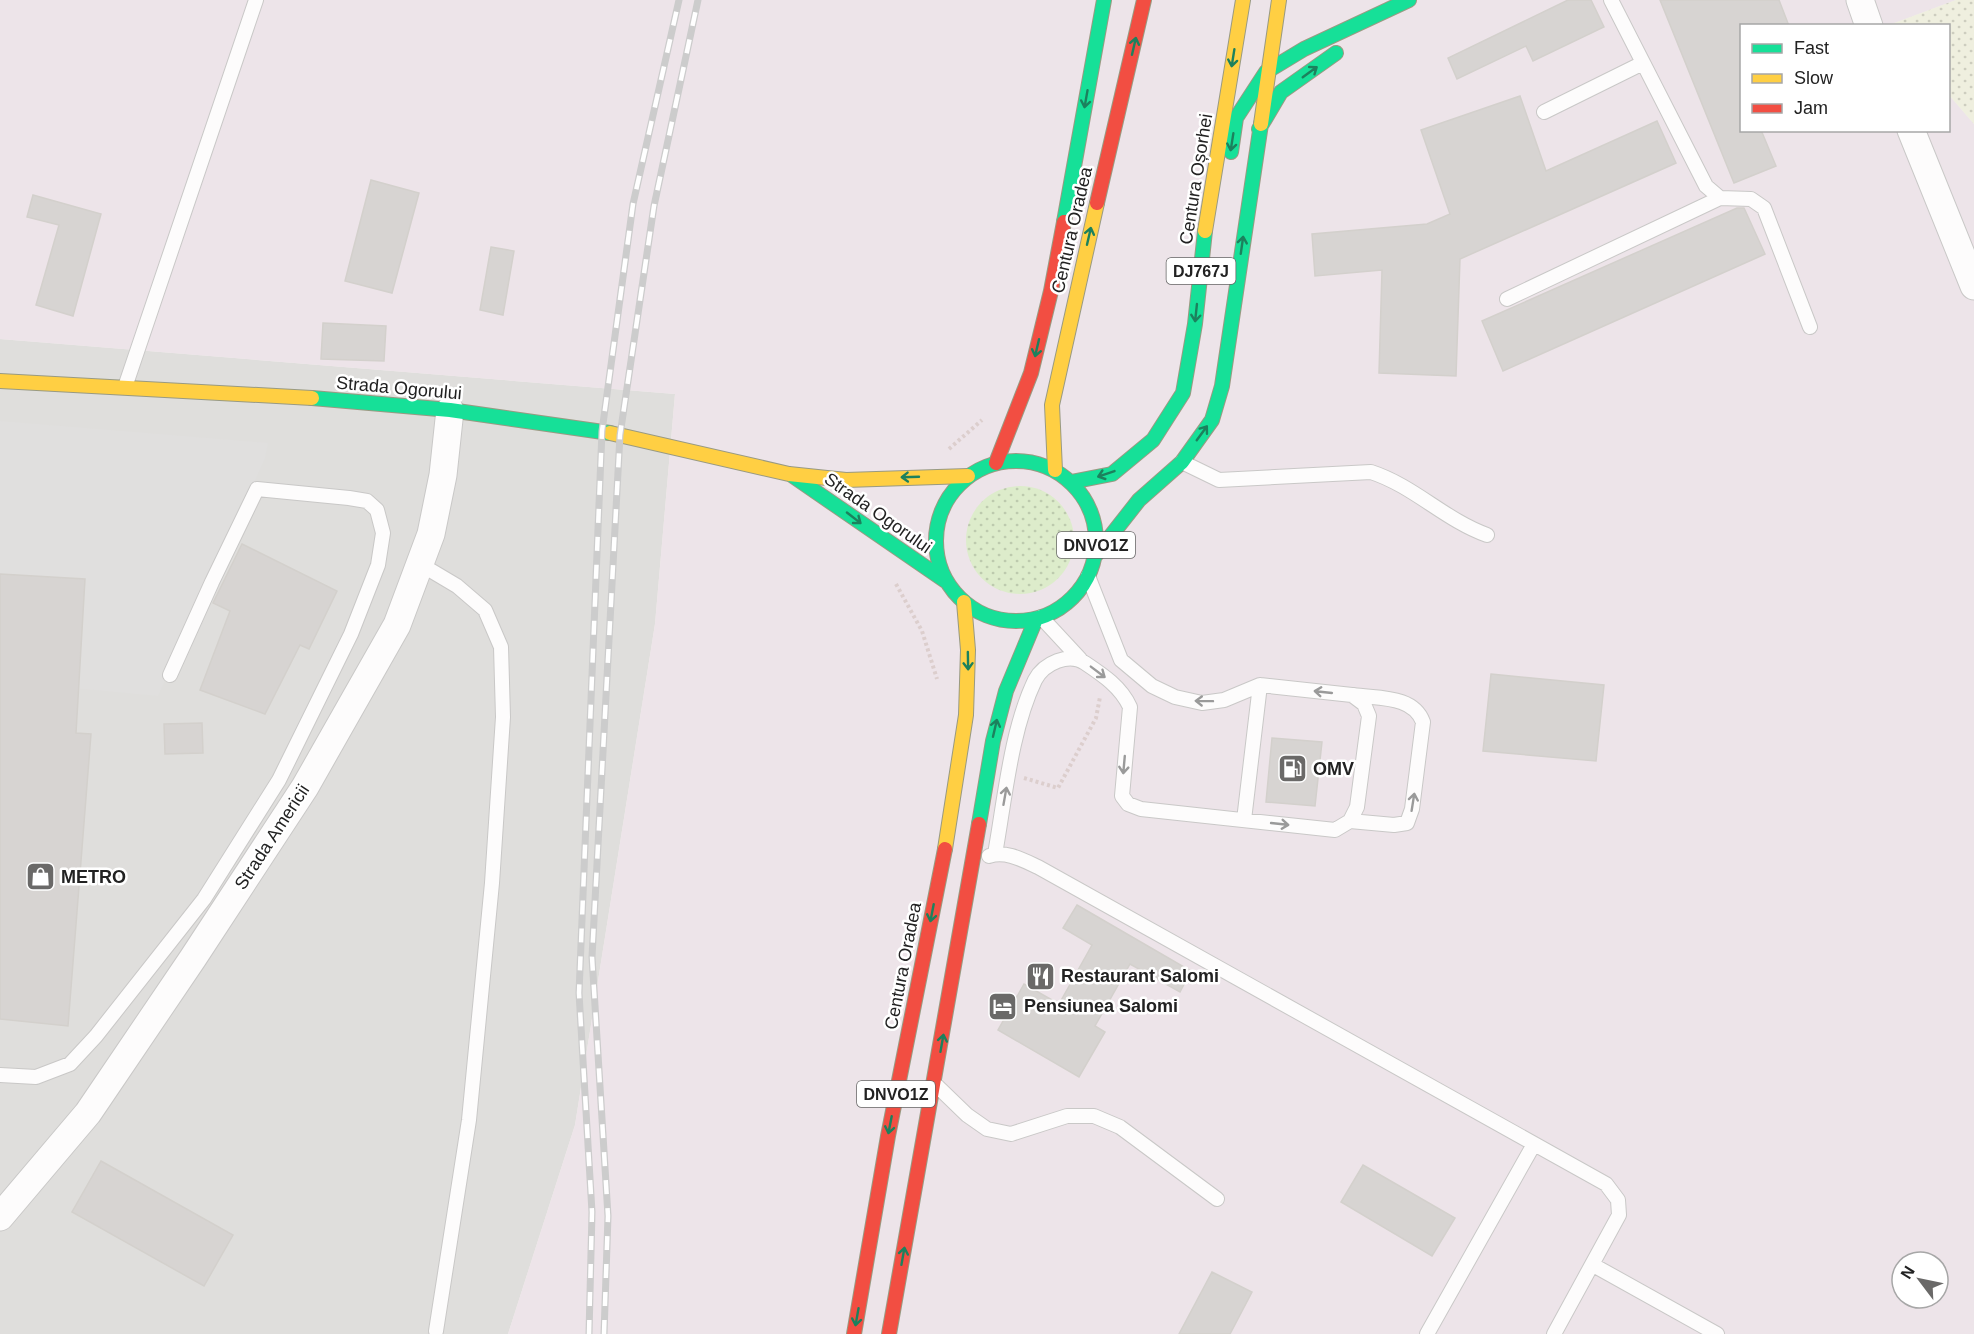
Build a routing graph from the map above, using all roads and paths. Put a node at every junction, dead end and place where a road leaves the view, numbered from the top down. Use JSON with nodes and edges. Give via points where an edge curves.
{"nodes":[{"id":1,"x":256,"y":0,"type":"edge"},
{"id":2,"x":1104,"y":0,"type":"edge"},
{"id":3,"x":1144,"y":0,"type":"edge"},
{"id":4,"x":1243,"y":0,"type":"edge"},
{"id":5,"x":1279,"y":0,"type":"edge"},
{"id":6,"x":1409,"y":0,"type":"edge"},
{"id":7,"x":1611,"y":0,"type":"edge"},
{"id":8,"x":1860,"y":0,"type":"edge"},
{"id":9,"x":1425,"y":5,"type":"dead end"},
{"id":10,"x":1868,"y":24,"type":"edge"},
{"id":11,"x":1367,"y":36,"type":"dead end"},
{"id":12,"x":1348,"y":46,"type":"dead end"},
{"id":13,"x":1643,"y":63,"type":"junction"},
{"id":14,"x":1266,"y":72,"type":"junction"},
{"id":15,"x":1544,"y":112,"type":"dead end"},
{"id":16,"x":1258,"y":130,"type":"junction"},
{"id":17,"x":1912,"y":132,"type":"edge"},
{"id":18,"x":1720,"y":198,"type":"junction"},
{"id":19,"x":1205,"y":229,"type":"junction"},
{"id":20,"x":1974,"y":286,"type":"edge"},
{"id":21,"x":1507,"y":299,"type":"dead end"},
{"id":22,"x":1810,"y":327,"type":"dead end"},
{"id":23,"x":0,"y":381,"type":"edge"},
{"id":24,"x":124,"y":389,"type":"junction"},
{"id":25,"x":450,"y":410,"type":"junction"},
{"id":26,"x":996,"y":462,"type":"junction"},
{"id":27,"x":1182,"y":462,"type":"junction"},
{"id":28,"x":1055,"y":470,"type":"junction"},
{"id":29,"x":789,"y":474,"type":"junction"},
{"id":30,"x":968,"y":476,"type":"junction"},
{"id":31,"x":1071,"y":483,"type":"junction"},
{"id":32,"x":1487,"y":535,"type":"dead end"},
{"id":33,"x":1095,"y":556,"type":"junction"},
{"id":34,"x":420,"y":564,"type":"junction"},
{"id":35,"x":1088,"y":576,"type":"junction"},
{"id":36,"x":947,"y":582,"type":"junction"},
{"id":37,"x":964,"y":602,"type":"junction"},
{"id":38,"x":1038,"y":618,"type":"junction"},
{"id":39,"x":1080,"y":659,"type":"junction"},
{"id":40,"x":170,"y":675,"type":"dead end"},
{"id":41,"x":1260,"y":686,"type":"junction"},
{"id":42,"x":1352,"y":695,"type":"junction"},
{"id":43,"x":1244,"y":820,"type":"junction"},
{"id":44,"x":1350,"y":821,"type":"junction"},
{"id":45,"x":995,"y":854,"type":"junction"},
{"id":46,"x":973,"y":862,"type":"junction"},
{"id":47,"x":0,"y":1075,"type":"edge"},
{"id":48,"x":935,"y":1084,"type":"junction"},
{"id":49,"x":1534,"y":1144,"type":"junction"},
{"id":50,"x":1217,"y":1199,"type":"dead end"},
{"id":51,"x":0,"y":1217,"type":"edge"},
{"id":52,"x":1593,"y":1264,"type":"junction"},
{"id":53,"x":436,"y":1331,"type":"dead end"},
{"id":54,"x":854,"y":1334,"type":"edge"},
{"id":55,"x":889,"y":1334,"type":"edge"},
{"id":56,"x":1426,"y":1334,"type":"edge"},
{"id":57,"x":1554,"y":1334,"type":"edge"},
{"id":58,"x":1717,"y":1334,"type":"edge"}],
"edges":[{"from":1,"to":24,"type":"lane"},
{"from":2,"to":26,"type":"main road","name":"Centura Oradea","one_way":true,"via":[[1051,291],[1031,373]]},
{"from":28,"to":3,"type":"main road","name":"Centura Oradea","one_way":true,"via":[[1052,405],[1058,373]]},
{"from":4,"to":19,"type":"main road","name":"Centura Oșorhei","number":"DJ767J","one_way":true},
{"from":5,"to":14,"type":"main road","number":"DJ767J"},
{"from":6,"to":14,"type":"main road","via":[[1304,49]]},
{"from":7,"to":13,"type":"lane"},
{"from":8,"to":10,"type":"street"},
{"from":9,"to":11,"type":"main road"},
{"from":16,"to":12,"type":"main road","one_way":true,"via":[[1281,92]]},
{"from":13,"to":15,"type":"lane"},
{"from":13,"to":18,"type":"lane","via":[[1706,186]]},
{"from":14,"to":16,"type":"main road","number":"DJ767J"},
{"from":14,"to":19,"type":"main road","one_way":true,"via":[[1236,118],[1223,202]]},
{"from":27,"to":16,"type":"main road","number":"DJ767J","one_way":true,"via":[[1212,420],[1222,386]]},
{"from":17,"to":20,"type":"street"},
{"from":18,"to":21,"type":"lane"},
{"from":18,"to":22,"type":"lane","via":[[1751,199],[1764,208]]},
{"from":19,"to":31,"type":"main road","name":"Centura Oșorhei","number":"DJ767J","one_way":true,"via":[[1183,393],[1153,440],[1112,474]]},
{"from":23,"to":24,"type":"main road","name":"Strada Ogorului"},
{"from":24,"to":25,"type":"main road","name":"Strada Ogorului","via":[[301,397]]},
{"from":25,"to":29,"type":"main road","name":"Strada Ogorului","via":[[602,431]]},
{"from":25,"to":34,"type":"street","name":"Strada Americii","via":[[443,475],[431,534]]},
{"from":26,"to":28,"type":"main road","number":"DNVO1Z","via":[[1026,461]]},
{"from":26,"to":30,"type":"main road","number":"DNVO1Z"},
{"from":27,"to":32,"type":"lane","via":[[1219,480],[1371,472],[1394,479],[1469,528]]},
{"from":27,"to":33,"type":"main road","number":"DJ767J","via":[[1139,500]]},
{"from":28,"to":31,"type":"main road","number":"DNVO1Z"},
{"from":30,"to":29,"type":"main road","name":"Strada Ogorului","one_way":true,"via":[[846,480]]},
{"from":29,"to":36,"type":"main road","name":"Strada Ogorului","one_way":true},
{"from":30,"to":36,"type":"main road","number":"DNVO1Z","via":[[940,513],[938,560]]},
{"from":31,"to":33,"type":"main road","number":"DNVO1Z","via":[[1083,496],[1096,535]]},
{"from":33,"to":35,"type":"main road","number":"DNVO1Z"},
{"from":34,"to":51,"type":"street","name":"Strada Americii","via":[[397,625],[305,787],[88,1113]]},
{"from":34,"to":53,"type":"lane","via":[[457,586],[485,610],[501,647],[503,717],[469,1120]]},
{"from":35,"to":38,"type":"main road","number":"DNVO1Z","via":[[1075,596]]},
{"from":41,"to":35,"type":"lane","one_way":true,"via":[[1224,700],[1202,703],[1175,697],[1152,686],[1121,660]]},
{"from":36,"to":37,"type":"main road","number":"DNVO1Z"},
{"from":37,"to":38,"type":"main road","number":"DNVO1Z","via":[[986,616],[1011,621]]},
{"from":37,"to":54,"type":"main road","name":"Centura Oradea","number":"DNVO1Z","one_way":true,"via":[[968,650],[966,716],[944,855],[888,1136]]},
{"from":38,"to":39,"type":"lane"},
{"from":46,"to":38,"type":"main road","number":"DNVO1Z","one_way":true,"via":[[998,717]]},
{"from":39,"to":43,"type":"lane","one_way":true,"via":[[1124,694],[1130,707],[1122,796],[1128,804],[1141,809]]},
{"from":45,"to":39,"type":"lane","one_way":true,"via":[[1021,720],[1036,678],[1050,663]]},
{"from":40,"to":47,"type":"lane","via":[[257,489],[367,501],[377,510],[383,534],[378,566],[351,634],[279,780],[204,899],[70,1064],[36,1077]]},
{"from":42,"to":41,"type":"lane","one_way":true},
{"from":41,"to":43,"type":"lane"},
{"from":42,"to":44,"type":"lane","via":[[1364,704],[1369,716],[1357,807]]},
{"from":44,"to":42,"type":"lane","one_way":true,"via":[[1407,823],[1423,722],[1419,711],[1408,703]]},
{"from":43,"to":44,"type":"lane","one_way":true,"via":[[1335,830]]},
{"from":45,"to":46,"type":"lane"},
{"from":45,"to":49,"type":"lane","via":[[1013,856],[1038,867]]},
{"from":48,"to":46,"type":"main road","number":"DNVO1Z","one_way":true},
{"from":48,"to":50,"type":"lane","via":[[987,1129],[1011,1134],[1067,1116],[1094,1116],[1120,1127]]},
{"from":55,"to":48,"type":"main road","number":"DNVO1Z","one_way":true},
{"from":49,"to":52,"type":"lane","via":[[1606,1184],[1618,1200],[1619,1215]]},
{"from":49,"to":56,"type":"lane"},
{"from":52,"to":57,"type":"lane"},
{"from":52,"to":58,"type":"lane"}]}
